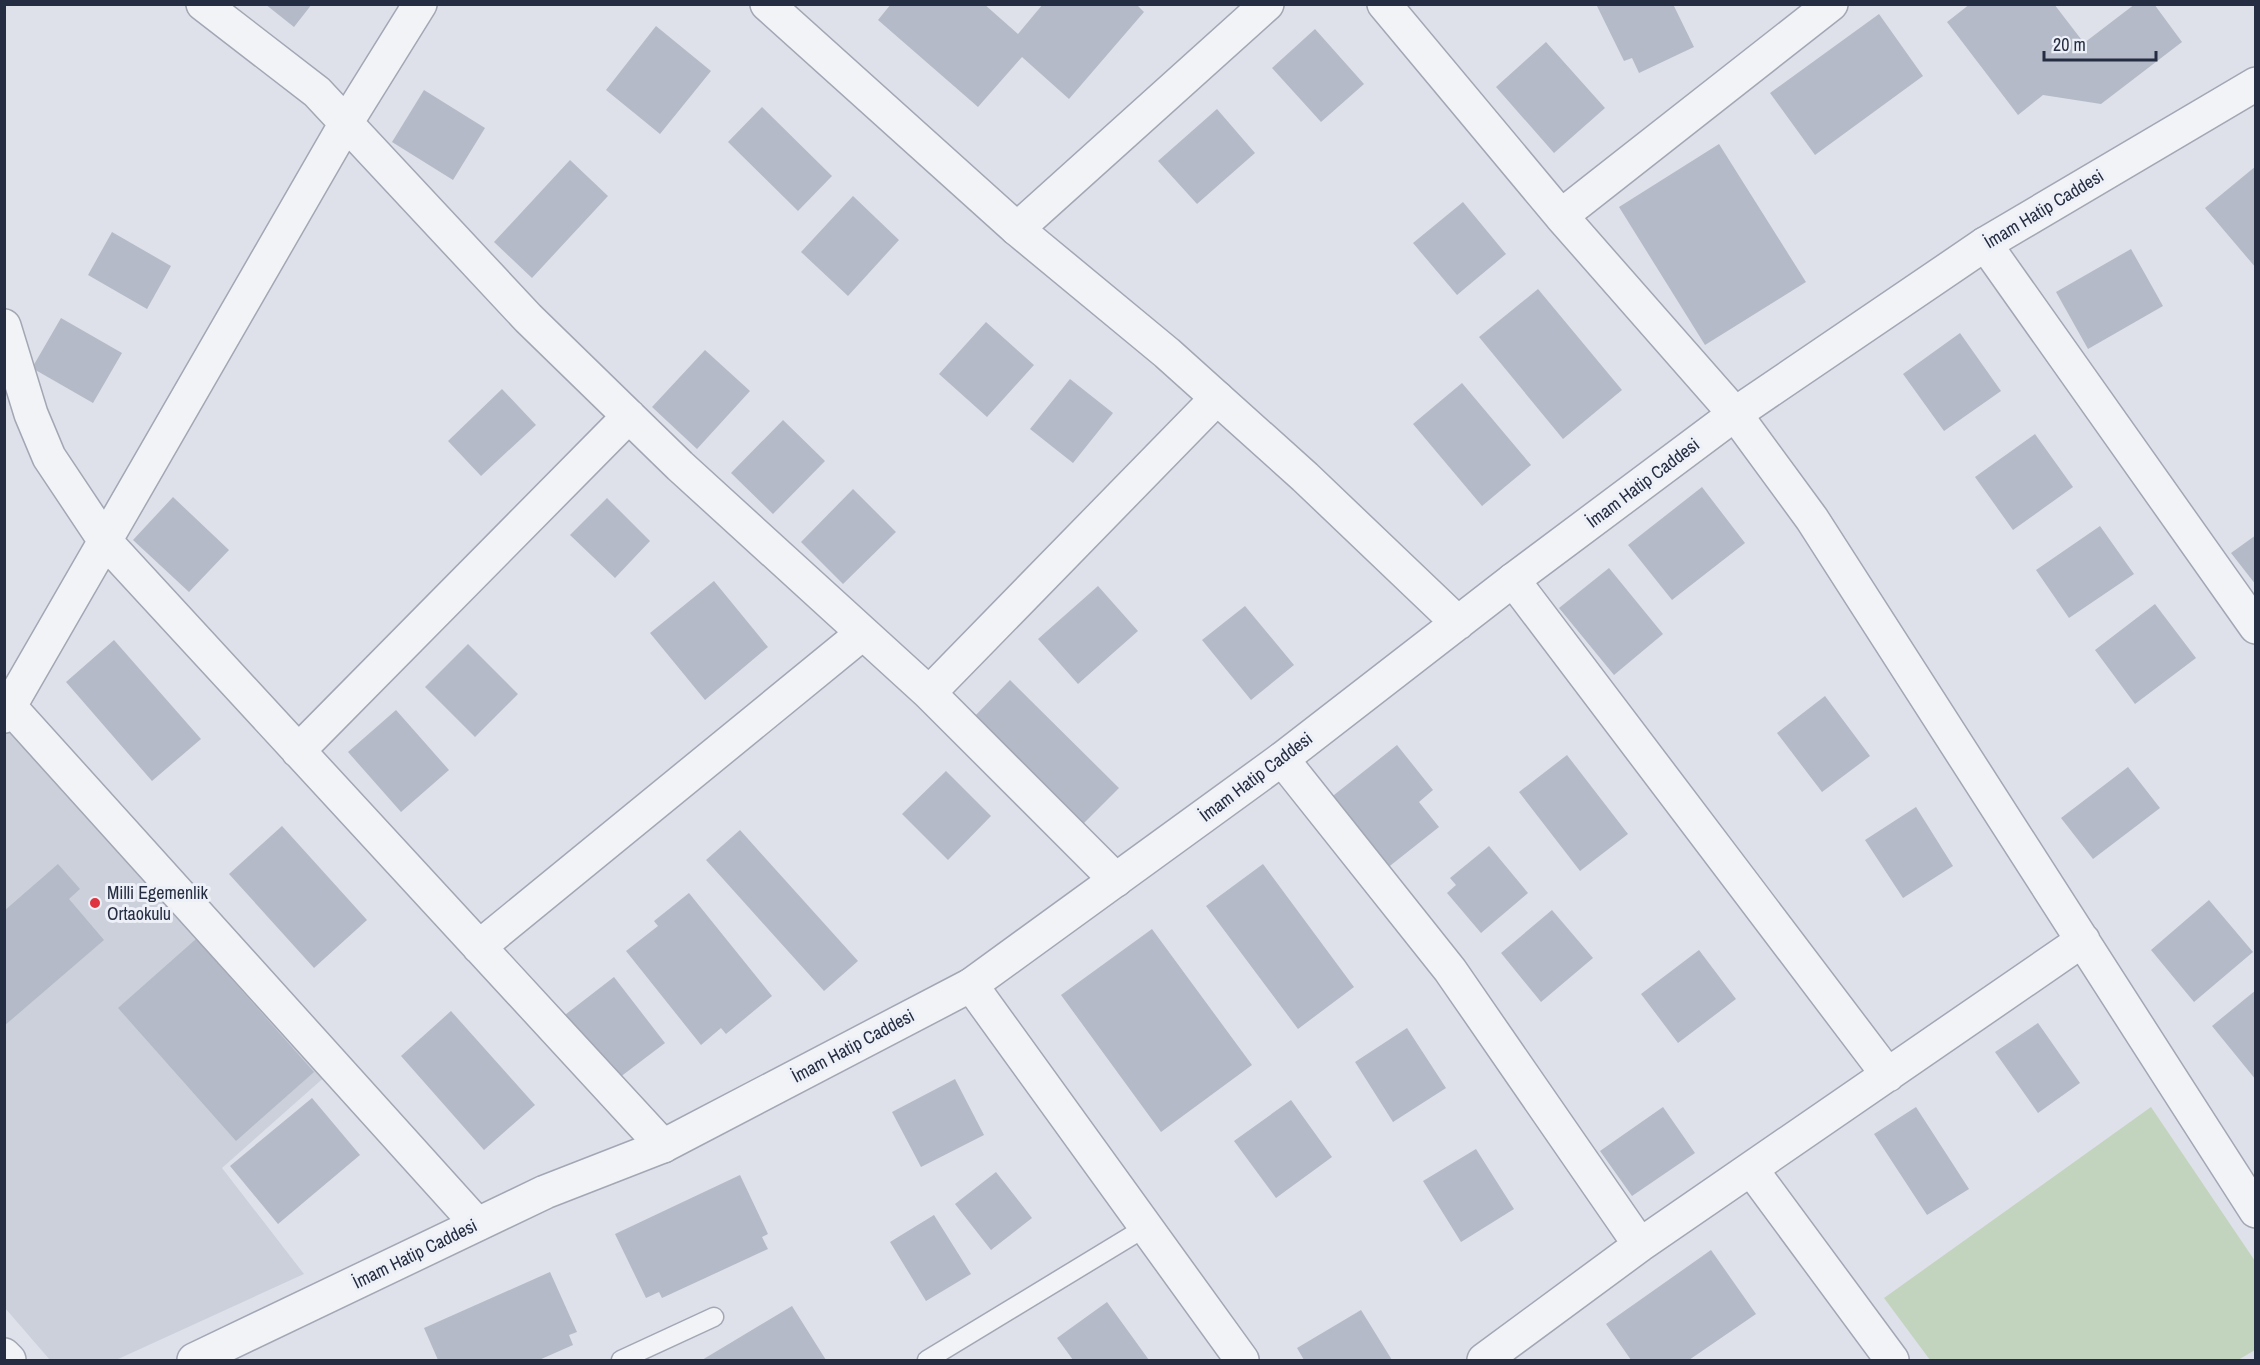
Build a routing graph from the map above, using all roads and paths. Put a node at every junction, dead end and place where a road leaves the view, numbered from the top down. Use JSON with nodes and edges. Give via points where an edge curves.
{"nodes":[{"id":1,"x":203,"y":4,"type":"edge"},
{"id":2,"x":420,"y":4,"type":"edge"},
{"id":3,"x":767,"y":4,"type":"edge"},
{"id":4,"x":1267,"y":4,"type":"edge"},
{"id":5,"x":1384,"y":4,"type":"edge"},
{"id":6,"x":1831,"y":4,"type":"edge"},
{"id":7,"x":2256,"y":84,"type":"edge"},
{"id":8,"x":346,"y":123,"type":"junction"},
{"id":9,"x":1561,"y":216,"type":"junction"},
{"id":10,"x":1017,"y":229,"type":"junction"},
{"id":11,"x":1985,"y":244,"type":"junction"},
{"id":12,"x":4,"y":327,"type":"edge"},
{"id":13,"x":1217,"y":398,"type":"junction"},
{"id":14,"x":1735,"y":414,"type":"junction"},
{"id":15,"x":628,"y":416,"type":"junction"},
{"id":16,"x":105,"y":541,"type":"junction"},
{"id":17,"x":1512,"y":580,"type":"junction"},
{"id":18,"x":1458,"y":622,"type":"junction"},
{"id":19,"x":2256,"y":627,"type":"edge"},
{"id":20,"x":863,"y":633,"type":"junction"},
{"id":21,"x":929,"y":693,"type":"junction"},
{"id":22,"x":7,"y":711,"type":"edge"},
{"id":23,"x":298,"y":751,"type":"junction"},
{"id":24,"x":1282,"y":759,"type":"junction"},
{"id":25,"x":1116,"y":880,"type":"junction"},
{"id":26,"x":2083,"y":940,"type":"junction"},
{"id":27,"x":479,"y":947,"type":"junction"},
{"id":28,"x":971,"y":985,"type":"junction"},
{"id":29,"x":1888,"y":1075,"type":"junction"},
{"id":30,"x":663,"y":1146,"type":"junction"},
{"id":31,"x":1751,"y":1169,"type":"junction"},
{"id":32,"x":2250,"y":1192,"type":"edge"},
{"id":33,"x":477,"y":1224,"type":"junction"},
{"id":34,"x":1146,"y":1227,"type":"junction"},
{"id":35,"x":1640,"y":1245,"type":"junction"},
{"id":36,"x":714,"y":1317,"type":"dead end"},
{"id":37,"x":4,"y":1355,"type":"edge"},
{"id":38,"x":9,"y":1360,"type":"edge"},
{"id":39,"x":194,"y":1360,"type":"edge"},
{"id":40,"x":621,"y":1360,"type":"edge"},
{"id":41,"x":927,"y":1360,"type":"edge"},
{"id":42,"x":1242,"y":1360,"type":"edge"},
{"id":43,"x":1484,"y":1360,"type":"edge"},
{"id":44,"x":1892,"y":1360,"type":"edge"}],
"edges":[{"from":1,"to":8,"type":"street","via":[[317,92]]},
{"from":2,"to":8,"type":"street"},
{"from":3,"to":10,"type":"street"},
{"from":4,"to":10,"type":"street"},
{"from":5,"to":9,"type":"street"},
{"from":6,"to":9,"type":"street"},
{"from":7,"to":11,"type":"street","name":"İmam Hatip Caddesi"},
{"from":8,"to":15,"type":"street","via":[[528,318]]},
{"from":8,"to":16,"type":"street"},
{"from":9,"to":14,"type":"street"},
{"from":10,"to":13,"type":"street"},
{"from":11,"to":14,"type":"street","name":"İmam Hatip Caddesi"},
{"from":11,"to":19,"type":"street"},
{"from":12,"to":16,"type":"street","via":[[49,457]]},
{"from":13,"to":18,"type":"street"},
{"from":13,"to":21,"type":"street"},
{"from":14,"to":17,"type":"street","name":"İmam Hatip Caddesi"},
{"from":14,"to":26,"type":"street","via":[[1812,519]]},
{"from":15,"to":20,"type":"street"},
{"from":15,"to":23,"type":"street"},
{"from":16,"to":22,"type":"street"},
{"from":16,"to":23,"type":"street"},
{"from":17,"to":18,"type":"street","name":"İmam Hatip Caddesi"},
{"from":17,"to":29,"type":"street"},
{"from":18,"to":24,"type":"street","name":"İmam Hatip Caddesi"},
{"from":20,"to":21,"type":"street"},
{"from":20,"to":27,"type":"street"},
{"from":21,"to":25,"type":"street"},
{"from":22,"to":33,"type":"street"},
{"from":23,"to":27,"type":"street"},
{"from":24,"to":25,"type":"street","name":"İmam Hatip Caddesi"},
{"from":24,"to":35,"type":"street","via":[[1450,970]]},
{"from":25,"to":28,"type":"street","name":"İmam Hatip Caddesi"},
{"from":26,"to":29,"type":"street"},
{"from":26,"to":32,"type":"street"},
{"from":27,"to":30,"type":"street"},
{"from":28,"to":30,"type":"street","name":"İmam Hatip Caddesi"},
{"from":28,"to":34,"type":"street"},
{"from":29,"to":31,"type":"street"},
{"from":30,"to":33,"type":"street","name":"İmam Hatip Caddesi","via":[[545,1191]]},
{"from":31,"to":35,"type":"street"},
{"from":31,"to":44,"type":"street"},
{"from":33,"to":39,"type":"street","name":"İmam Hatip Caddesi"},
{"from":34,"to":41,"type":"lane"},
{"from":34,"to":42,"type":"street"},
{"from":35,"to":43,"type":"street"},
{"from":36,"to":40,"type":"lane"},
{"from":37,"to":38,"type":"street"}]}
